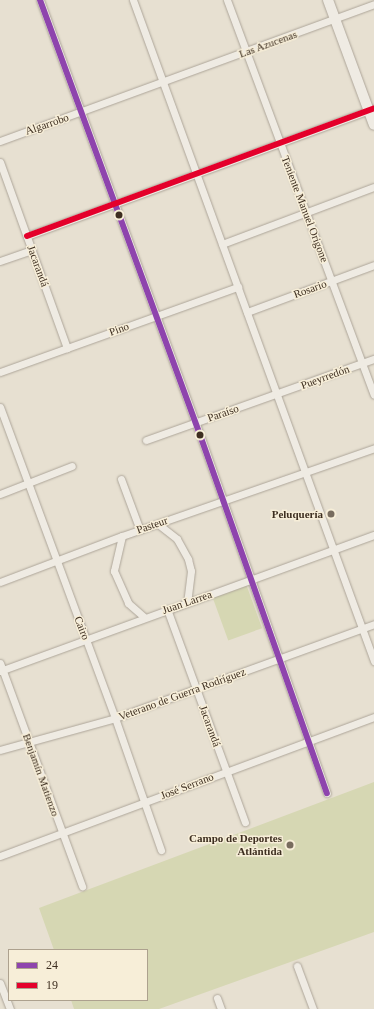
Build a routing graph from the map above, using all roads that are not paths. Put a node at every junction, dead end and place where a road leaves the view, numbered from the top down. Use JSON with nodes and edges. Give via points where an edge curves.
{"nodes":[{"id":1,"x":40,"y":0,"type":"edge"},
{"id":2,"x":133,"y":0,"type":"edge"},
{"id":3,"x":228,"y":0,"type":"edge"},
{"id":4,"x":328,"y":0,"type":"edge"},
{"id":5,"x":374,"y":4,"type":"edge"},
{"id":6,"x":335,"y":19,"type":"junction"},
{"id":7,"x":247,"y":51,"type":"junction"},
{"id":8,"x":162,"y":82,"type":"junction"},
{"id":9,"x":371,"y":109,"type":"edge"},
{"id":10,"x":81,"y":112,"type":"junction"},
{"id":11,"x":374,"y":125,"type":"edge"},
{"id":12,"x":0,"y":141,"type":"edge"},
{"id":13,"x":280,"y":144,"type":"junction"},
{"id":14,"x":0,"y":162,"type":"edge"},
{"id":15,"x":197,"y":174,"type":"junction"},
{"id":16,"x":374,"y":186,"type":"edge"},
{"id":17,"x":114,"y":204,"type":"junction"},
{"id":18,"x":306,"y":212,"type":"junction"},
{"id":19,"x":27,"y":236,"type":"junction"},
{"id":20,"x":222,"y":244,"type":"junction"},
{"id":21,"x":32,"y":250,"type":"junction"},
{"id":22,"x":0,"y":261,"type":"edge"},
{"id":23,"x":374,"y":265,"type":"edge"},
{"id":24,"x":332,"y":281,"type":"junction"},
{"id":25,"x":238,"y":287,"type":"junction"},
{"id":26,"x":247,"y":312,"type":"junction"},
{"id":27,"x":156,"y":316,"type":"junction"},
{"id":28,"x":67,"y":348,"type":"junction"},
{"id":29,"x":374,"y":359,"type":"edge"},
{"id":30,"x":363,"y":363,"type":"junction"},
{"id":31,"x":0,"y":372,"type":"edge"},
{"id":32,"x":277,"y":394,"type":"junction"},
{"id":33,"x":374,"y":395,"type":"edge"},
{"id":34,"x":0,"y":407,"type":"edge"},
{"id":35,"x":195,"y":422,"type":"junction"},
{"id":36,"x":146,"y":440,"type":"dead end"},
{"id":37,"x":374,"y":448,"type":"edge"},
{"id":38,"x":72,"y":466,"type":"dead end"},
{"id":39,"x":305,"y":472,"type":"junction"},
{"id":40,"x":121,"y":479,"type":"dead end"},
{"id":41,"x":28,"y":484,"type":"junction"},
{"id":42,"x":0,"y":494,"type":"edge"},
{"id":43,"x":222,"y":500,"type":"junction"},
{"id":44,"x":158,"y":524,"type":"junction"},
{"id":45,"x":140,"y":530,"type":"junction"},
{"id":46,"x":374,"y":534,"type":"edge"},
{"id":47,"x":122,"y":536,"type":"junction"},
{"id":48,"x":332,"y":550,"type":"junction"},
{"id":49,"x":55,"y":561,"type":"junction"},
{"id":50,"x":250,"y":580,"type":"junction"},
{"id":51,"x":0,"y":582,"type":"edge"},
{"id":52,"x":187,"y":602,"type":"junction"},
{"id":53,"x":167,"y":609,"type":"junction"},
{"id":54,"x":144,"y":617,"type":"junction"},
{"id":55,"x":374,"y":624,"type":"edge"},
{"id":56,"x":362,"y":628,"type":"junction"},
{"id":57,"x":86,"y":639,"type":"junction"},
{"id":58,"x":278,"y":659,"type":"junction"},
{"id":59,"x":374,"y":661,"type":"edge"},
{"id":60,"x":1,"y":668,"type":"edge"},
{"id":61,"x":196,"y":688,"type":"junction"},
{"id":62,"x":374,"y":717,"type":"edge"},
{"id":63,"x":116,"y":718,"type":"junction"},
{"id":64,"x":308,"y":740,"type":"junction"},
{"id":65,"x":29,"y":742,"type":"junction"},
{"id":66,"x":0,"y":750,"type":"edge"},
{"id":67,"x":227,"y":771,"type":"junction"},
{"id":68,"x":327,"y":793,"type":"dead end"},
{"id":69,"x":145,"y":803,"type":"junction"},
{"id":70,"x":246,"y":822,"type":"dead end"},
{"id":71,"x":63,"y":832,"type":"junction"},
{"id":72,"x":161,"y":850,"type":"dead end"},
{"id":73,"x":0,"y":856,"type":"edge"},
{"id":74,"x":82,"y":886,"type":"dead end"},
{"id":75,"x":297,"y":966,"type":"dead end"},
{"id":76,"x":0,"y":983,"type":"edge"},
{"id":77,"x":217,"y":998,"type":"dead end"},
{"id":78,"x":10,"y":1009,"type":"edge"},
{"id":79,"x":221,"y":1009,"type":"edge"},
{"id":80,"x":313,"y":1009,"type":"edge"}],
"edges":[{"from":1,"to":10,"type":"street"},
{"from":2,"to":8,"type":"street"},
{"from":3,"to":7,"type":"street","name":"Teniente Manuel Origone"},
{"from":4,"to":6,"type":"street"},
{"from":5,"to":6,"type":"street","name":"Las Azucenas"},
{"from":6,"to":7,"type":"street","name":"Las Azucenas"},
{"from":6,"to":9,"type":"street"},
{"from":7,"to":8,"type":"street","name":"Las Azucenas"},
{"from":7,"to":13,"type":"street","name":"Teniente Manuel Origone"},
{"from":8,"to":10,"type":"street","name":"Algarrobo"},
{"from":8,"to":15,"type":"street"},
{"from":9,"to":11,"type":"street"},
{"from":9,"to":13,"type":"street"},
{"from":10,"to":12,"type":"street","name":"Algarrobo"},
{"from":10,"to":17,"type":"street"},
{"from":13,"to":15,"type":"street"},
{"from":13,"to":18,"type":"street","name":"Teniente Manuel Origone"},
{"from":14,"to":19,"type":"street","name":"Jacarandá"},
{"from":15,"to":17,"type":"street"},
{"from":15,"to":20,"type":"street"},
{"from":16,"to":18,"type":"street"},
{"from":17,"to":19,"type":"street"},
{"from":17,"to":27,"type":"street"},
{"from":18,"to":20,"type":"street"},
{"from":18,"to":24,"type":"street","name":"Teniente Manuel Origone"},
{"from":19,"to":21,"type":"street","name":"Jacarandá"},
{"from":20,"to":25,"type":"street"},
{"from":21,"to":22,"type":"street"},
{"from":21,"to":28,"type":"street","name":"Jacarandá"},
{"from":23,"to":24,"type":"street","name":"Rosario"},
{"from":24,"to":26,"type":"street","name":"Rosario"},
{"from":24,"to":30,"type":"street","name":"Teniente Manuel Origone"},
{"from":25,"to":26,"type":"street"},
{"from":25,"to":27,"type":"street","name":"Pino"},
{"from":26,"to":32,"type":"street"},
{"from":27,"to":28,"type":"street","name":"Pino"},
{"from":27,"to":35,"type":"street"},
{"from":28,"to":31,"type":"street","name":"Pino"},
{"from":29,"to":30,"type":"street","name":"Pueyrredón"},
{"from":30,"to":32,"type":"street","name":"Pueyrredón"},
{"from":30,"to":33,"type":"street","name":"Teniente Manuel Origone"},
{"from":32,"to":35,"type":"street","name":"Paraíso"},
{"from":32,"to":39,"type":"street"},
{"from":34,"to":41,"type":"street","name":"Cairo"},
{"from":35,"to":36,"type":"street","name":"Paraíso"},
{"from":35,"to":43,"type":"street"},
{"from":37,"to":39,"type":"street","name":"Pasteur"},
{"from":38,"to":41,"type":"street"},
{"from":39,"to":43,"type":"street","name":"Pasteur"},
{"from":39,"to":48,"type":"street"},
{"from":40,"to":45,"type":"street"},
{"from":41,"to":42,"type":"street"},
{"from":41,"to":49,"type":"street","name":"Cairo"},
{"from":43,"to":44,"type":"street","name":"Pasteur"},
{"from":43,"to":50,"type":"street"},
{"from":44,"to":45,"type":"street","name":"Pasteur"},
{"from":44,"to":52,"type":"street","via":[[177,539],[188,559],[191,571]]},
{"from":45,"to":47,"type":"street","name":"Pasteur"},
{"from":46,"to":48,"type":"street","name":"Juan Larrea"},
{"from":47,"to":49,"type":"street","name":"Pasteur"},
{"from":47,"to":54,"type":"street","via":[[114,571],[128,603]]},
{"from":48,"to":50,"type":"street","name":"Juan Larrea"},
{"from":48,"to":56,"type":"street"},
{"from":49,"to":51,"type":"street","name":"Pasteur"},
{"from":49,"to":57,"type":"street","name":"Cairo"},
{"from":50,"to":52,"type":"street","name":"Juan Larrea"},
{"from":50,"to":58,"type":"street"},
{"from":52,"to":53,"type":"street","name":"Juan Larrea"},
{"from":53,"to":54,"type":"street","name":"Juan Larrea"},
{"from":53,"to":61,"type":"street","name":"Jacarandá"},
{"from":54,"to":57,"type":"street","name":"Juan Larrea"},
{"from":55,"to":56,"type":"street","name":"Veterano de Guerra Rodríguez"},
{"from":56,"to":58,"type":"street","name":"Veterano de Guerra Rodríguez"},
{"from":56,"to":59,"type":"street"},
{"from":57,"to":60,"type":"street","name":"Juan Larrea"},
{"from":57,"to":63,"type":"street","name":"Cairo"},
{"from":58,"to":61,"type":"street","name":"Veterano de Guerra Rodríguez"},
{"from":58,"to":64,"type":"street"},
{"from":60,"to":65,"type":"street","name":"Benjamín Matienzo"},
{"from":61,"to":63,"type":"street","name":"Veterano de Guerra Rodríguez"},
{"from":61,"to":67,"type":"street","name":"Jacarandá"},
{"from":62,"to":64,"type":"street","name":"José Serrano"},
{"from":63,"to":65,"type":"street","name":"Veterano de Guerra Rodríguez"},
{"from":63,"to":69,"type":"street","name":"Cairo"},
{"from":64,"to":67,"type":"street","name":"José Serrano"},
{"from":64,"to":68,"type":"street"},
{"from":65,"to":66,"type":"street","name":"Veterano de Guerra Rodríguez"},
{"from":65,"to":71,"type":"street","name":"Benjamín Matienzo"},
{"from":67,"to":69,"type":"street","name":"José Serrano"},
{"from":67,"to":70,"type":"street","name":"Jacarandá"},
{"from":69,"to":71,"type":"street","name":"José Serrano"},
{"from":69,"to":72,"type":"street","name":"Cairo"},
{"from":71,"to":73,"type":"street","name":"José Serrano"},
{"from":71,"to":74,"type":"street","name":"Benjamín Matienzo"},
{"from":75,"to":80,"type":"street"},
{"from":76,"to":78,"type":"street"},
{"from":77,"to":79,"type":"street"}]}
